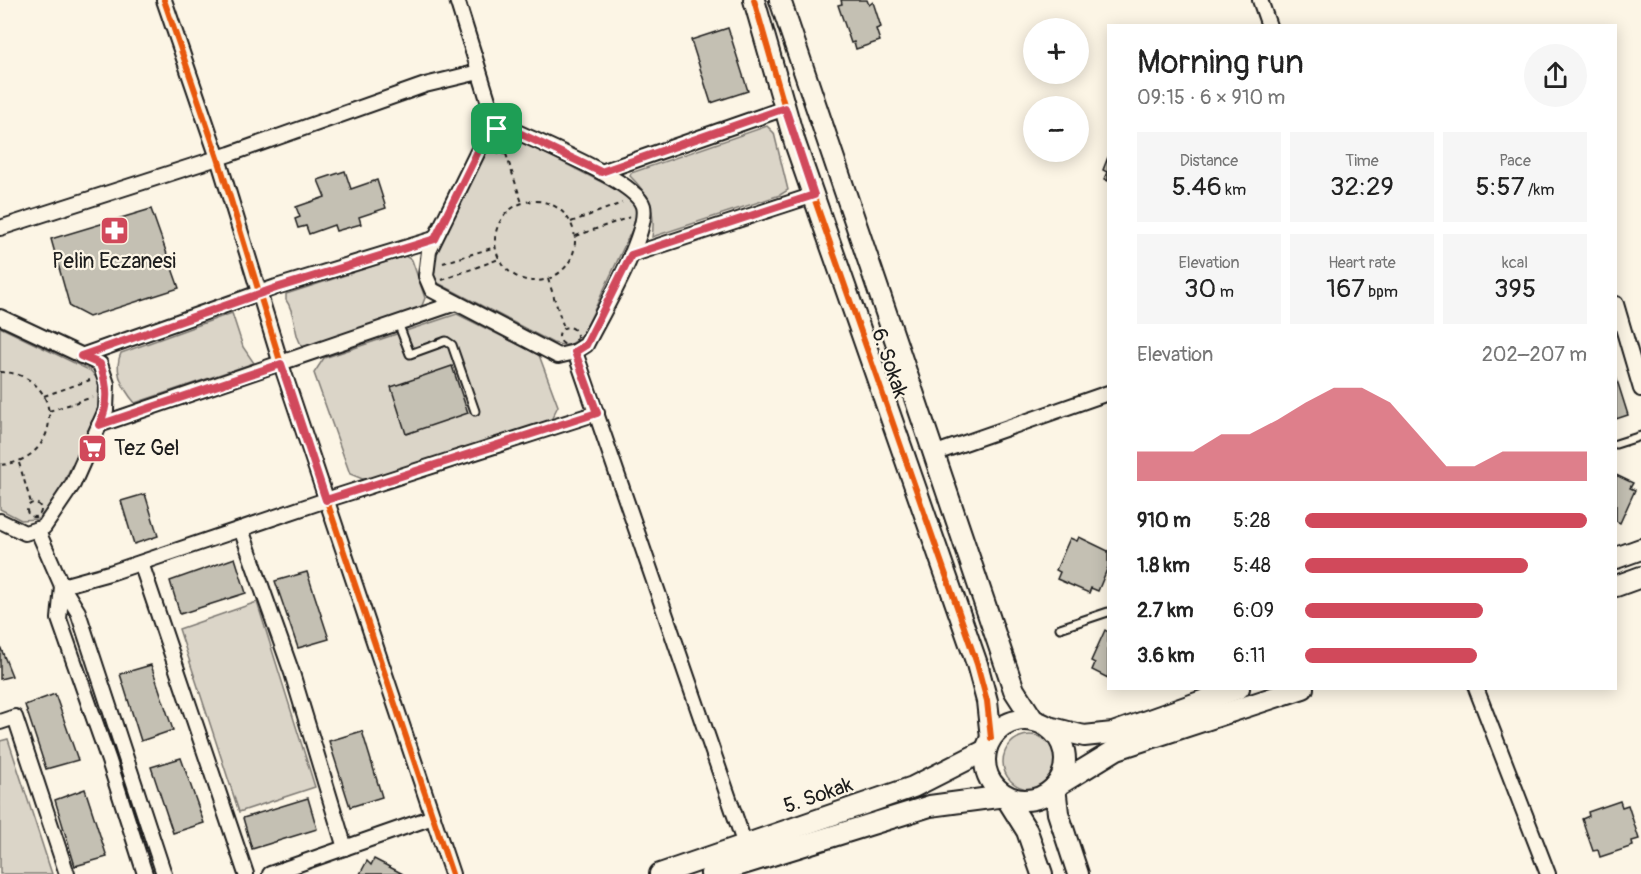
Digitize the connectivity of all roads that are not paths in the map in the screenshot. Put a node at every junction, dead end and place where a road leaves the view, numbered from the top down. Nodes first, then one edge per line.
1 (164, 0) edge
2 (457, 0) edge
3 (754, 0) edge
4 (780, 0) edge
5 (1260, 0) edge
6 (1268, 24) edge
7 (479, 72) junction
8 (785, 108) junction
9 (497, 129) junction
10 (218, 158) junction
11 (601, 172) junction
12 (814, 195) junction
13 (0, 228) edge
14 (435, 239) junction
15 (631, 255) junction
16 (259, 293) junction
17 (456, 303) junction
18 (1617, 312) edge
19 (0, 317) edge
20 (398, 323) junction
21 (1620, 334) edge
22 (575, 352) junction
23 (81, 356) junction
24 (281, 364) junction
25 (1641, 389) edge
26 (1107, 393) edge
27 (475, 411) dead end
28 (597, 413) junction
29 (99, 425) junction
30 (1641, 436) edge
31 (1617, 444) edge
32 (933, 454) junction
33 (326, 500) junction
34 (0, 521) edge
35 (37, 529) junction
36 (241, 529) junction
37 (1641, 549) edge
38 (1617, 558) edge
39 (141, 563) junction
40 (1641, 577) edge
41 (62, 586) junction
42 (1617, 586) edge
43 (1107, 612) edge
44 (1059, 628) dead end
45 (1234, 690) edge
46 (1297, 690) edge
47 (1477, 690) edge
48 (0, 722) edge
49 (1042, 724) junction
50 (988, 744) junction
51 (1055, 787) junction
52 (1005, 796) junction
53 (433, 817) junction
54 (345, 848) junction
55 (753, 860) edge
56 (723, 872) edge
57 (67, 874) edge
58 (145, 874) edge
59 (164, 874) edge
60 (246, 874) edge
61 (270, 874) edge
62 (452, 874) edge
63 (660, 874) edge
64 (1042, 874) edge
65 (1078, 874) edge
66 (1548, 874) edge

1 - 10 street
2 - 7 street
3 - 8 street, 6. Sokak
4 - 32 street, 6. Sokak
5 - 6 street
7 - 9 street
7 - 10 street
8 - 11 street
8 - 12 street, 6. Sokak
9 - 11 street
9 - 14 street
10 - 13 street
10 - 16 street
11 - 15 street
12 - 15 street
12 - 50 street, 6. Sokak
14 - 16 street
14 - 17 street
15 - 22 street
16 - 23 street
16 - 24 street
17 - 20 street
17 - 22 street
18 - 21 street
19 - 23 street
20 - 24 street
20 - 27 lane
21 - 25 street
22 - 28 street
23 - 29 street
24 - 29 street
24 - 33 street
26 - 32 street
28 - 33 street
28 - 55 street
29 - 35 street
30 - 31 lane
32 - 49 street, 6. Sokak
33 - 36 street
33 - 53 street
34 - 35 street
35 - 41 street
36 - 39 street
36 - 54 street
37 - 38 street
39 - 41 street
39 - 60 street
40 - 42 street
41 - 58 street
41 - 59 street
43 - 44 lane
45 - 49 street
46 - 51 street
47 - 66 street
48 - 57 street
49 - 50 street
49 - 51 street
50 - 52 street
50 - 55 street, 5. Sokak
51 - 52 street
51 - 65 street
52 - 55 street, 5. Sokak
52 - 64 street
53 - 54 street
53 - 62 street
54 - 61 street
55 - 56 street, 5. Sokak
55 - 63 street, 5. Sokak

